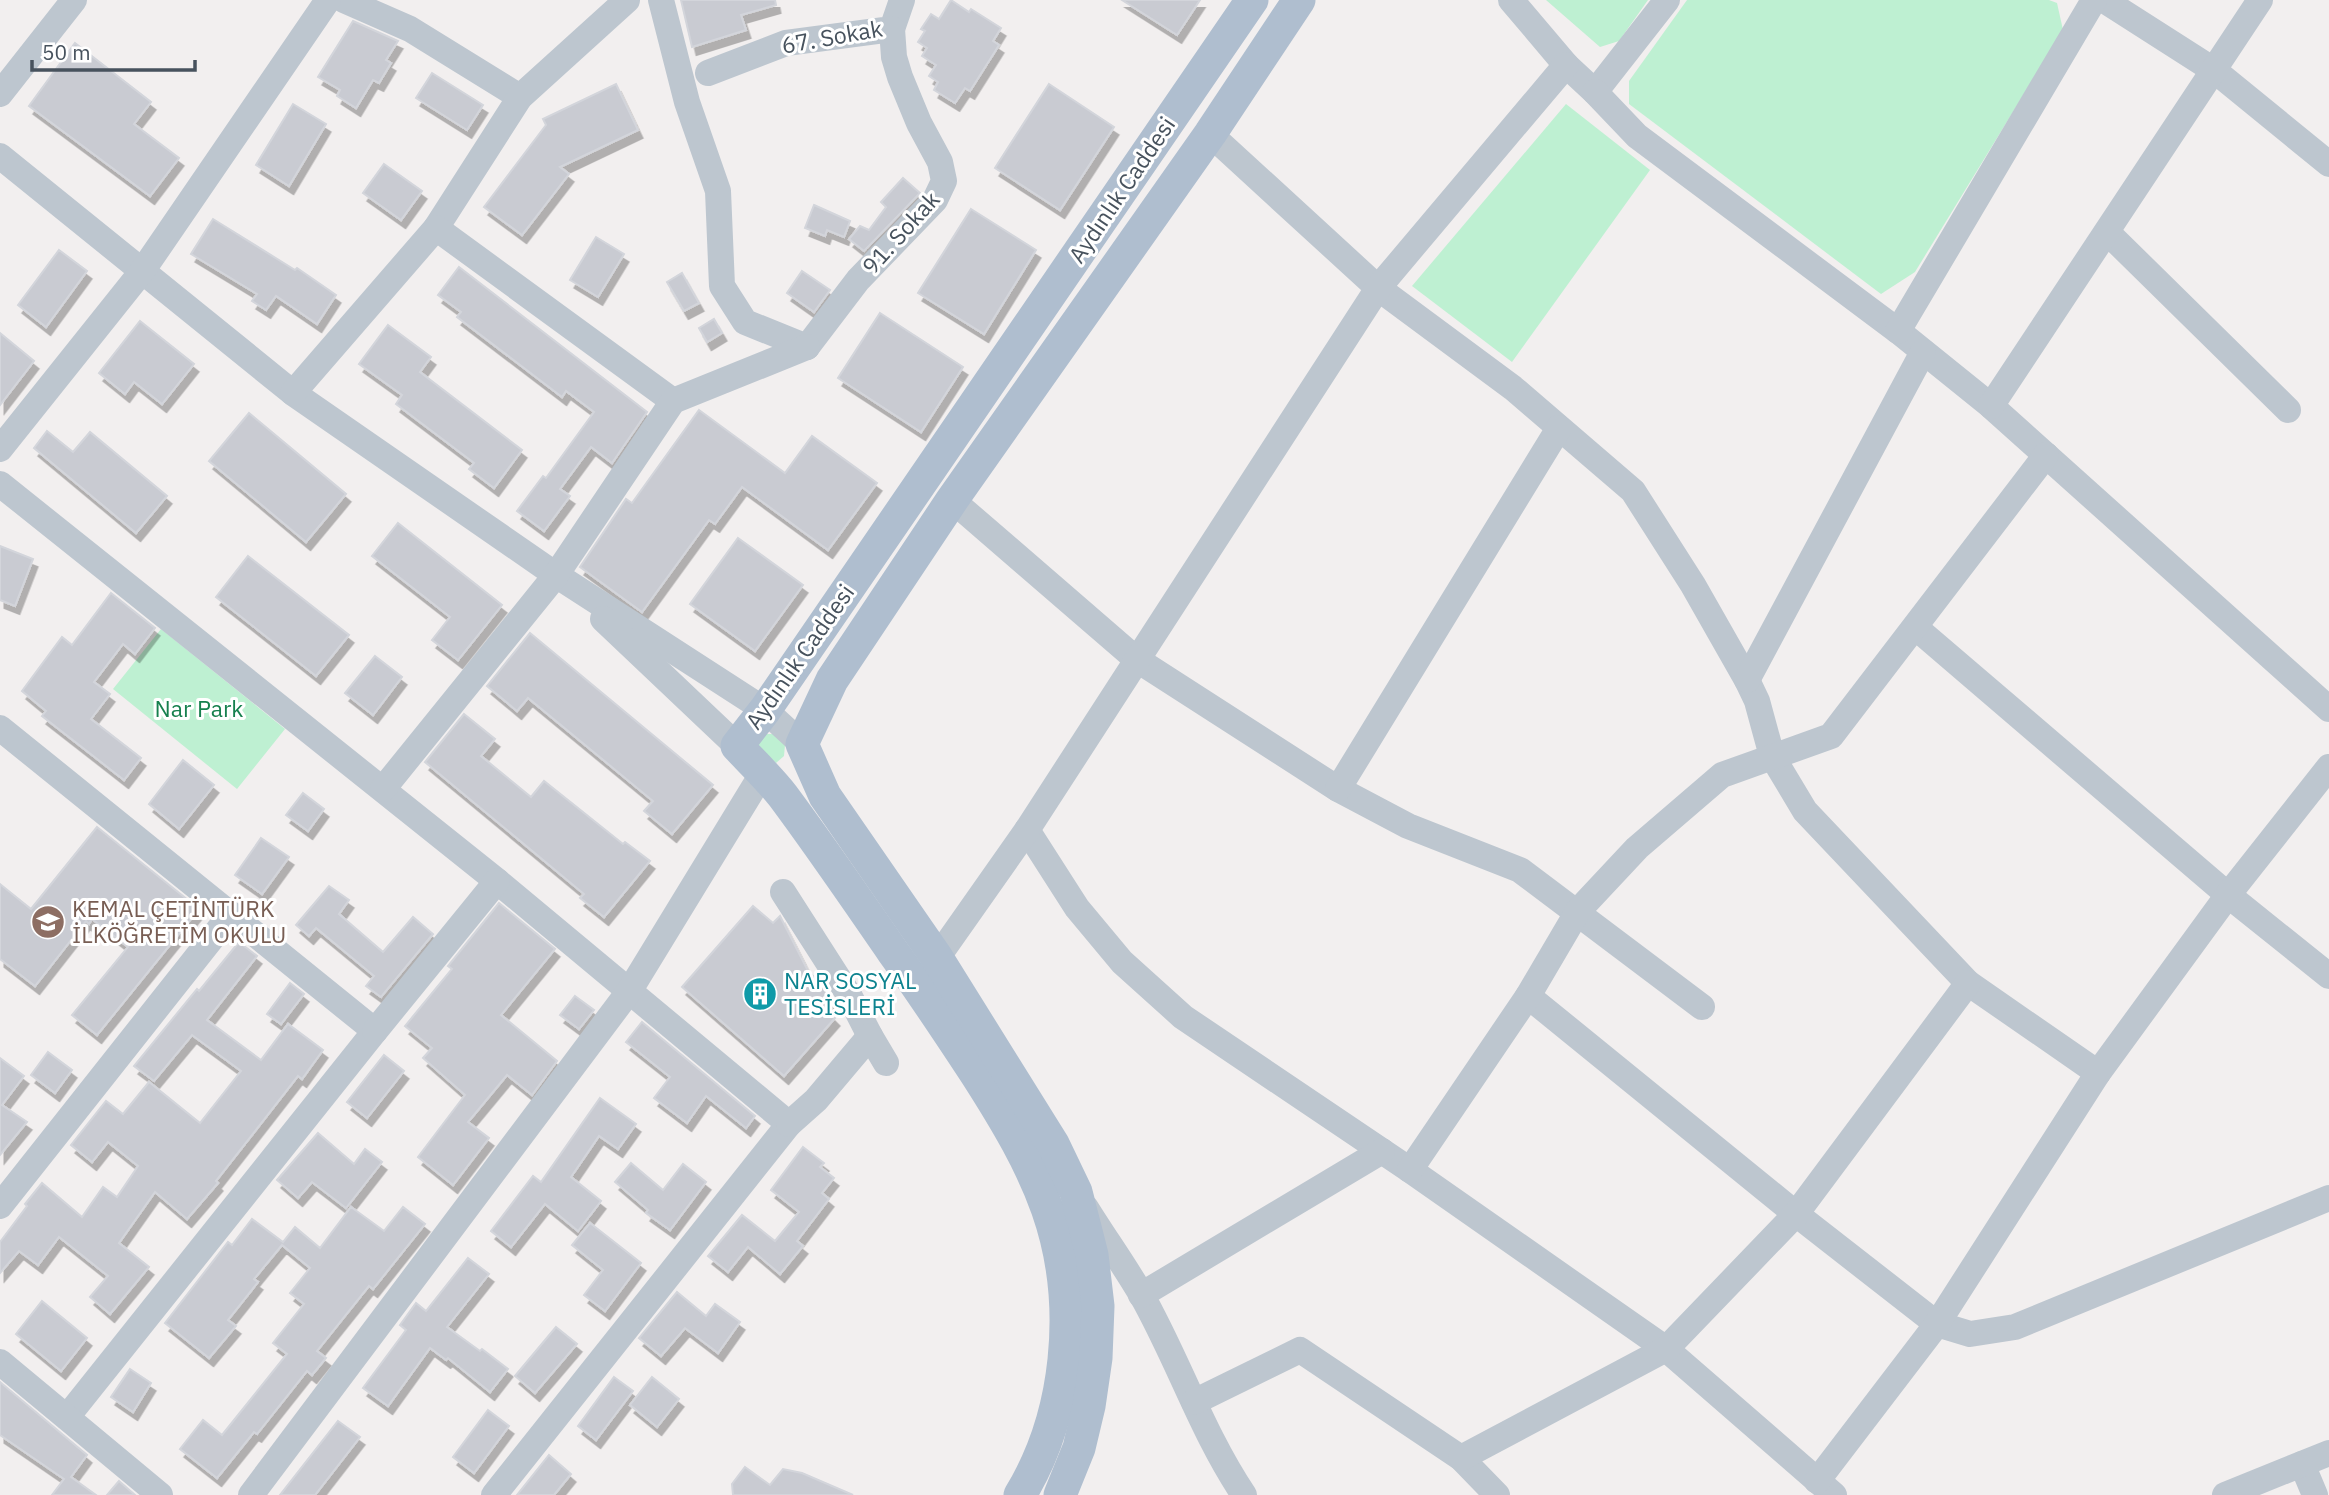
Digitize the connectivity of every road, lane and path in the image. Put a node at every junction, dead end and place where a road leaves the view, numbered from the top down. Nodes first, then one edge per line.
1 (74, 0) edge
2 (328, 0) edge
3 (344, 0) edge
4 (627, 0) edge
5 (661, 0) edge
6 (902, 0) edge
7 (1252, 0) edge
8 (1299, 0) edge
9 (1511, 0) edge
10 (1667, 0) edge
11 (2094, 0) edge
12 (2104, 0) edge
13 (2260, 0) edge
14 (892, 29) junction
15 (1566, 65) junction
16 (2215, 71) junction
17 (708, 73) dead end
18 (1595, 92) junction
19 (0, 94) edge
20 (520, 97) junction
21 (1210, 134) junction
22 (0, 156) edge
23 (2329, 164) edge
24 (436, 228) junction
25 (2107, 232) junction
26 (143, 270) junction
27 (1378, 288) junction
28 (1898, 331) junction
29 (807, 347) junction
30 (1923, 352) junction
31 (293, 393) junction
32 (673, 401) junction
33 (1991, 406) junction
34 (2288, 410) dead end
35 (1559, 428) junction
36 (0, 449) edge
37 (2046, 455) junction
38 (0, 484) edge
39 (952, 500) junction
40 (556, 575) junction
41 (1915, 627) junction
42 (1136, 659) junction
43 (1747, 680) junction
44 (2329, 709) edge
45 (765, 710) junction
46 (3, 737) edge
47 (802, 744) junction
48 (737, 746) junction
49 (1772, 756) junction
50 (2329, 767) edge
51 (768, 780) junction
52 (383, 789) junction
53 (1338, 789) junction
54 (1027, 830) junction
55 (497, 881) junction
56 (783, 892) dead end
57 (2228, 895) junction
58 (1578, 911) junction
59 (232, 914) junction
60 (937, 958) junction
61 (2329, 976) edge
62 (1968, 983) junction
63 (630, 990) junction
64 (1528, 996) junction
65 (1702, 1007) dead end
66 (865, 1028) junction
67 (376, 1031) junction
68 (886, 1063) dead end
69 (2098, 1073) junction
70 (783, 1118) junction
71 (1382, 1151) junction
72 (1410, 1170) junction
73 (1076, 1192) junction
74 (2329, 1198) edge
75 (0, 1206) edge
76 (1796, 1214) junction
77 (1142, 1295) junction
78 (1937, 1324) junction
79 (1666, 1349) junction
80 (0, 1362) edge
81 (1194, 1402) junction
82 (67, 1418) junction
83 (2329, 1453) edge
84 (1461, 1458) junction
85 (2302, 1464) junction
86 (1826, 1488) edge
87 (160, 1495) edge
88 (251, 1495) edge
89 (494, 1495) edge
90 (1020, 1495) edge
91 (1060, 1495) edge
92 (1244, 1495) edge
93 (1497, 1495) edge
94 (2225, 1495) edge
95 (2315, 1495) edge

1 - 19 street
2 - 26 street
3 - 20 street
4 - 20 street
5 - 29 street
6 - 14 street, 67. Sokak
7 - 45 main road, Aydınlık Caddesi
8 - 21 main road, Aydınlık Caddesi
9 - 15 street
10 - 18 street
11 - 28 street
12 - 16 street
13 - 16 street
14 - 17 street, 67. Sokak
14 - 29 street, 91. Sokak
15 - 18 street
15 - 27 street
16 - 23 street
16 - 25 street
18 - 28 street
20 - 24 street
21 - 27 street
21 - 39 main road, Aydınlık Caddesi
22 - 26 street
24 - 31 street
24 - 32 street
25 - 33 street
25 - 34 street
26 - 31 street
26 - 36 street
27 - 35 street
27 - 42 street
28 - 30 street
29 - 32 street
30 - 33 street
30 - 43 street
31 - 40 street
32 - 40 street
33 - 37 street
35 - 43 street
35 - 53 street
37 - 41 street
37 - 44 street
38 - 52 street
39 - 42 street
39 - 47 main road, Aydınlık Caddesi
40 - 45 street
40 - 48 street
40 - 52 street
41 - 49 street
41 - 57 street
42 - 53 street
42 - 54 street
43 - 49 street
45 - 47 street
45 - 48 main road, Aydınlık Caddesi
46 - 59 street
47 - 51 main road, Aydınlık Caddesi
47 - 60 main road
48 - 51 main road, Aydınlık Caddesi
49 - 58 street
49 - 62 street
50 - 57 street
51 - 63 street
51 - 90 main road, Aydınlık Caddesi
52 - 55 street
53 - 58 street
54 - 60 street
54 - 71 street
55 - 63 street
55 - 67 street
56 - 66 street
57 - 61 street
57 - 69 street
58 - 64 street
58 - 65 street
59 - 67 street
59 - 75 street
60 - 73 main road
62 - 69 street
62 - 76 street
63 - 70 street
63 - 88 street
64 - 72 street
64 - 76 street
66 - 68 street
66 - 70 street
67 - 82 street
69 - 78 street
70 - 89 street
71 - 72 street
71 - 77 street
72 - 79 street
73 - 77 street
73 - 91 main road
74 - 78 street
76 - 78 street
76 - 79 street
77 - 81 street
78 - 86 street
79 - 84 street
79 - 86 street
80 - 82 street
81 - 84 street
81 - 92 street
82 - 87 street
83 - 85 street
84 - 93 street
85 - 94 street
85 - 95 street

